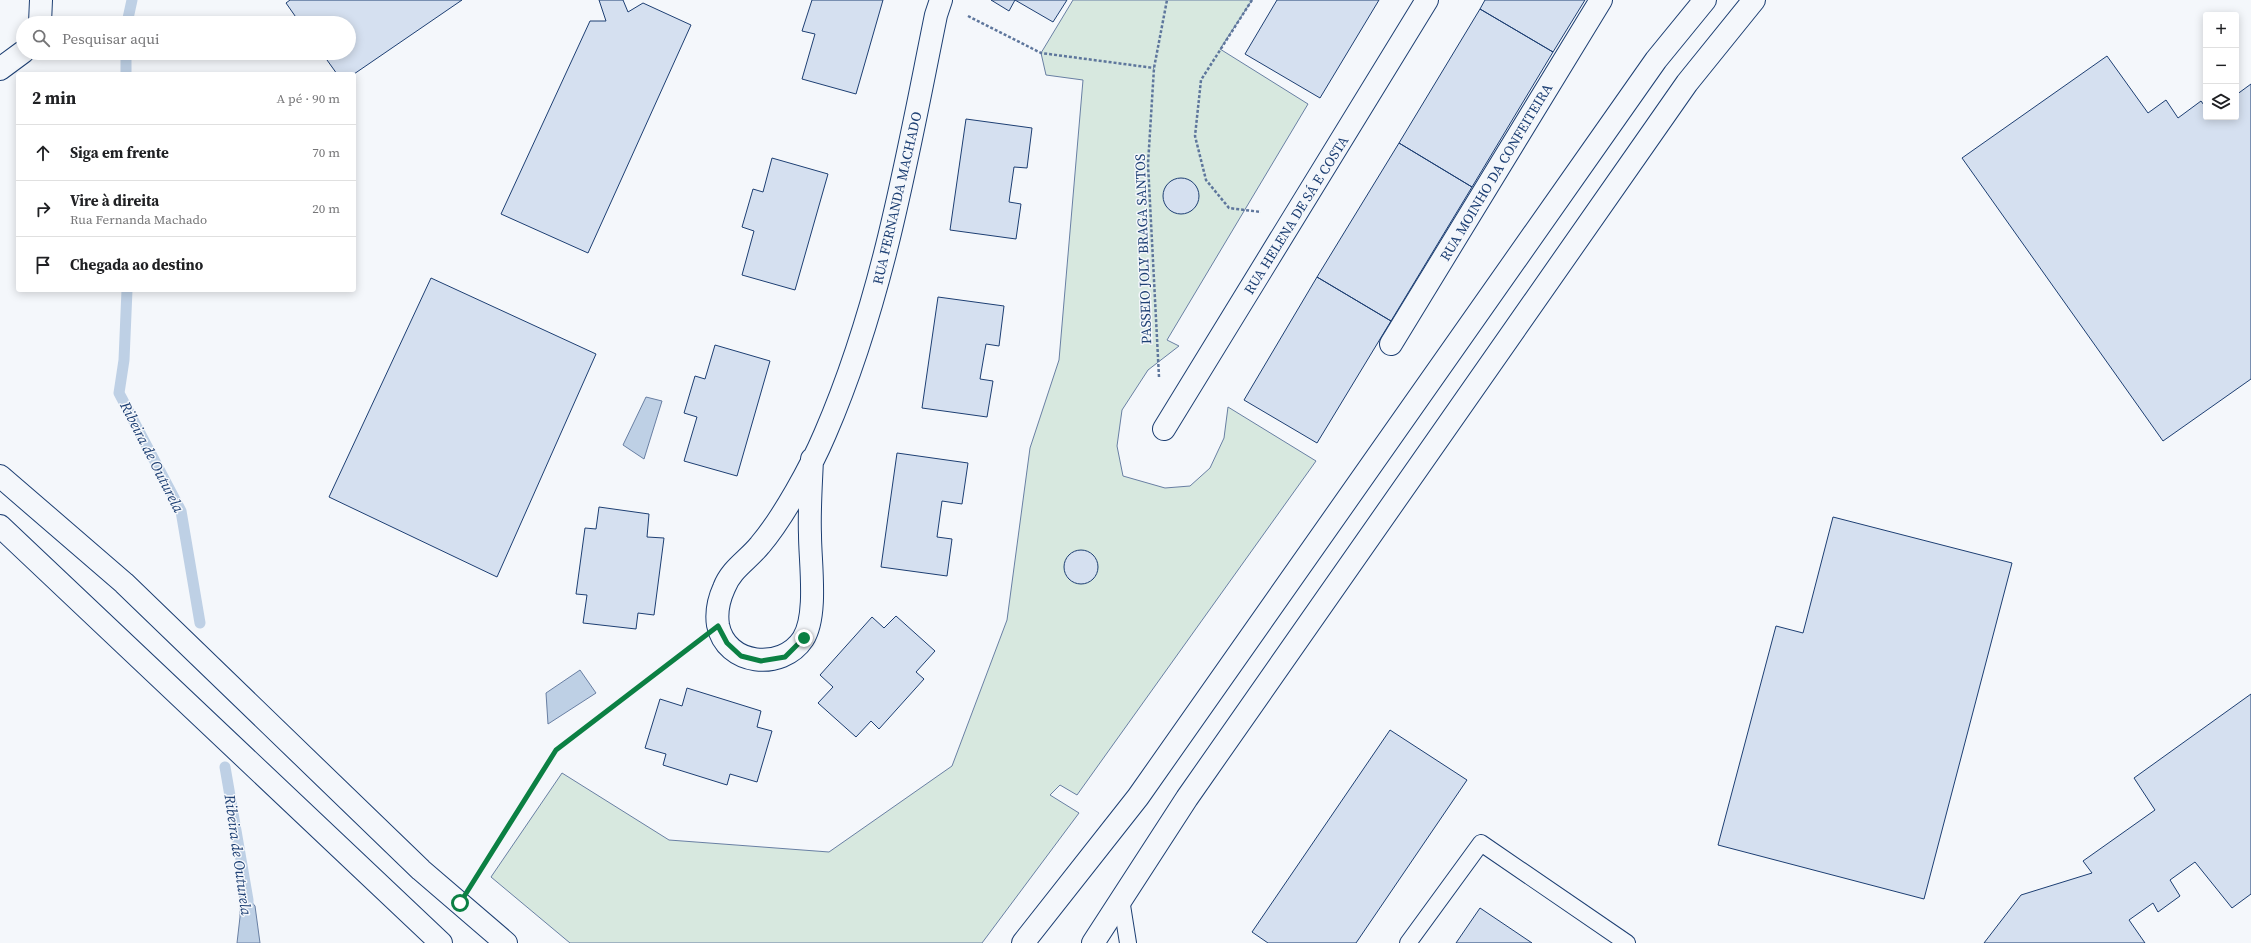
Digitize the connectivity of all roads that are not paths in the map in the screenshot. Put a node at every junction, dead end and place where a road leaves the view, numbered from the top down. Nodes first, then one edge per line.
1 (41, 0) edge
2 (1427, 0) edge
3 (1601, 0) edge
4 (1705, 0) edge
5 (1754, 0) edge
6 (941, 1) edge
7 (40, 16) edge
8 (16, 57) edge
9 (0, 69) edge
10 (1391, 344) dead end
11 (1164, 429) road end
12 (812, 459) junction
13 (0, 476) edge
14 (0, 526) edge
15 (1121, 899) junction
16 (441, 943) edge
17 (506, 943) edge
18 (1023, 943) edge
19 (1093, 943) edge
20 (1128, 943) edge
21 (1408, 943) edge
22 (1627, 943) edge

1 - 7 street
2 - 11 street, RUA HELENA DE SÁ E COSTA
3 - 10 street, RUA MOINHO DA CONFEITEIRA
4 - 18 street
5 - 15 street
6 - 12 street, RUA FERNANDA MACHADO
8 - 9 street
12 - 12 street, RUA FERNANDA MACHADO
13 - 17 street
14 - 16 street
15 - 19 street
15 - 20 lane
21 - 22 lane

